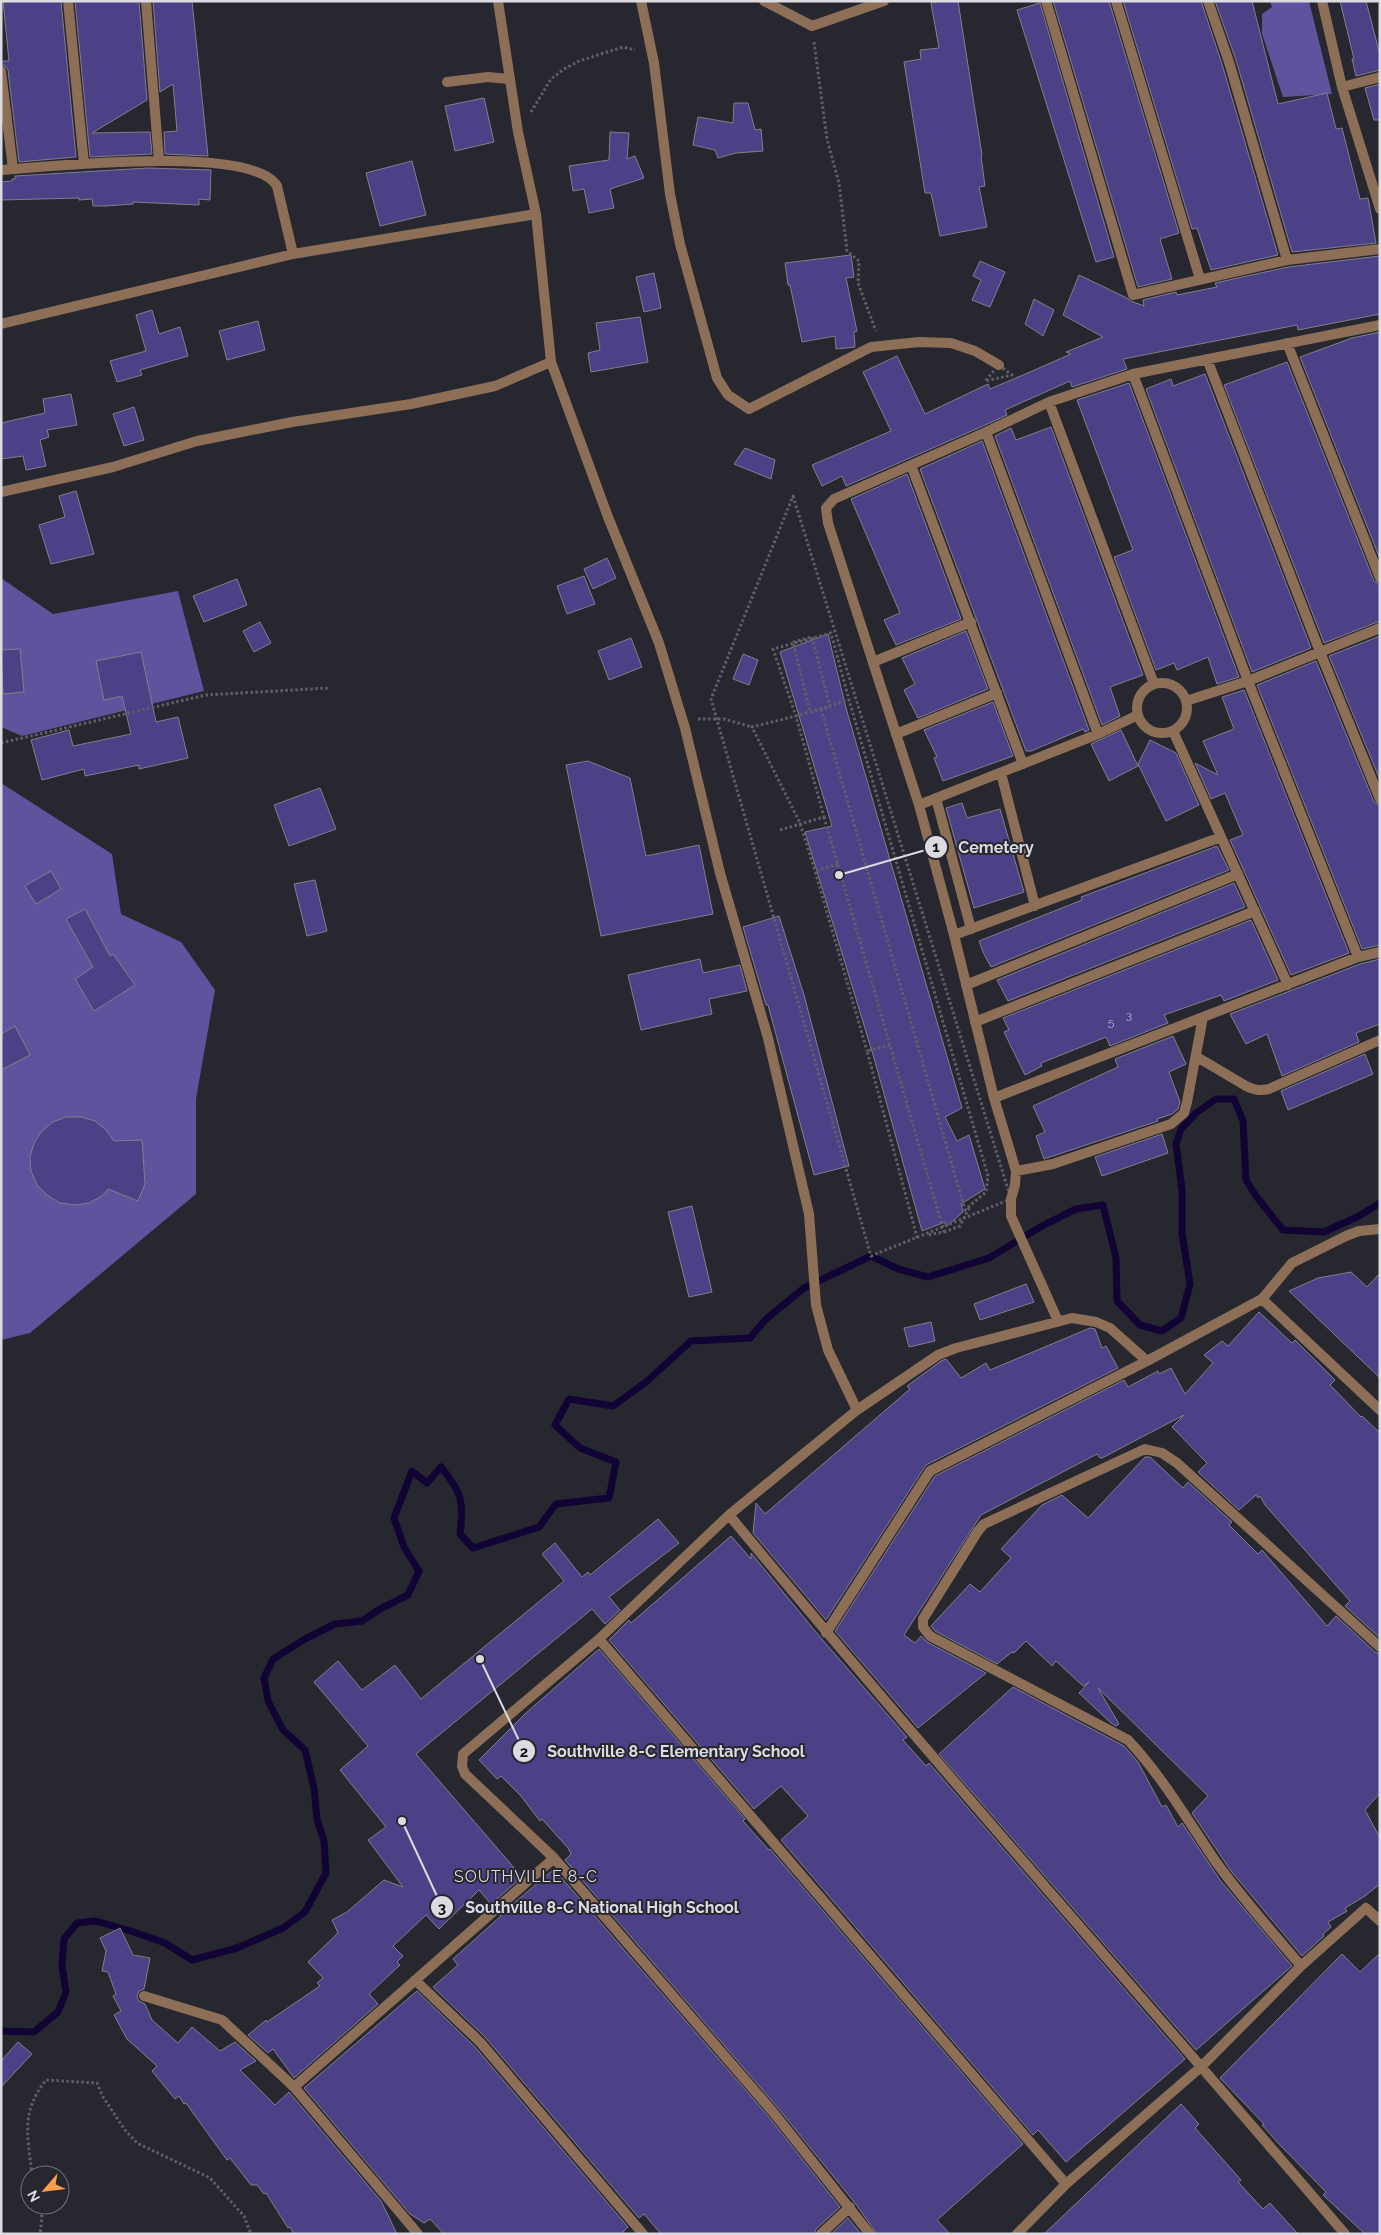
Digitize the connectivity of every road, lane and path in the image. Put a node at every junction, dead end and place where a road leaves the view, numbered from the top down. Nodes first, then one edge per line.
1 (68, 1) edge
2 (146, 1) edge
3 (498, 1) edge
4 (641, 1) edge
5 (764, 1) edge
6 (884, 1) edge
7 (1046, 1) edge
8 (1116, 1) edge
9 (1208, 1) edge
10 (1322, 1) edge
11 (812, 26) junction
12 (654, 63) junction
13 (1, 71) edge
14 (1380, 77) edge
15 (509, 79) junction
16 (446, 82) dead end
17 (1342, 87) junction
18 (518, 132) junction
19 (159, 161) junction
20 (84, 164) junction
21 (13, 169) junction
22 (1, 170) edge
23 (1380, 209) edge
24 (536, 214) junction
25 (1380, 249) edge
26 (294, 254) junction
27 (1287, 260) junction
28 (1200, 279) junction
29 (1, 324) edge
30 (1380, 325) edge
31 (1287, 342) junction
32 (871, 347) junction
33 (1207, 359) junction
34 (551, 362) junction
35 (999, 365) dead end
36 (1133, 374) junction
37 (1048, 402) junction
38 (986, 432) junction
39 (911, 466) junction
40 (1, 492) edge
41 (1380, 578) edge
42 (971, 622) junction
43 (1380, 628) edge
44 (812, 637) junction
45 (793, 642) junction
46 (1320, 652) junction
47 (873, 662) junction
48 (1248, 681) junction
49 (1154, 684) junction
50 (328, 688) dead end
51 (997, 693) junction
52 (849, 700) junction
53 (1186, 701) junction
54 (830, 707) junction
55 (821, 709) junction
56 (810, 712) junction
57 (1138, 715) junction
58 (796, 716) junction
59 (682, 719) junction
60 (752, 727) junction
61 (1173, 731) junction
62 (896, 734) junction
63 (1098, 734) junction
64 (1, 743) edge
65 (1024, 764) junction
66 (1001, 774) junction
67 (936, 798) junction
68 (1380, 799) edge
69 (919, 805) junction
70 (824, 817) junction
71 (800, 823) junction
72 (780, 830) dead end
73 (1221, 837) junction
74 (838, 864) junction
75 (815, 871) junction
76 (1238, 874) junction
77 (1035, 906) junction
78 (1255, 911) junction
79 (971, 929) junction
80 (954, 936) junction
81 (1380, 952) edge
82 (1358, 957) junction
83 (966, 985) junction
84 (1288, 985) junction
85 (1203, 1017) junction
86 (975, 1022) junction
87 (1380, 1040) edge
88 (890, 1045) junction
89 (867, 1051) junction
90 (1197, 1057) junction
91 (994, 1098) junction
92 (1016, 1171) junction
93 (1011, 1199) junction
94 (970, 1205) junction
95 (1380, 1230) edge
96 (944, 1232) junction
97 (1262, 1299) junction
98 (1058, 1321) junction
99 (1147, 1361) junction
100 (857, 1410) junction
101 (1380, 1410) edge
102 (729, 1515) junction
103 (826, 1633) junction
104 (599, 1639) junction
105 (1380, 1647) edge
106 (554, 1858) junction
107 (1380, 1921) edge
108 (1302, 1966) junction
109 (415, 1980) junction
110 (144, 1996) dead end
111 (1202, 2066) junction
112 (294, 2087) junction
113 (31, 2165) edge
114 (1066, 2184) junction
115 (850, 2207) junction
116 (42, 2215) edge
117 (40, 2234) edge
118 (251, 2234) edge
119 (418, 2234) edge
120 (643, 2234) edge
121 (821, 2234) edge
122 (870, 2234) edge
123 (1017, 2234) edge
124 (1345, 2234) edge

1 - 20 street
2 - 19 street
3 - 15 street
4 - 12 street
5 - 11 street
6 - 11 street
7 - 28 street
8 - 28 street
9 - 27 street
10 - 17 street
11 - 32 path
12 - 18 path
12 - 32 street
13 - 21 street
14 - 17 street
15 - 16 street
15 - 18 street
17 - 23 street
18 - 24 street
19 - 20 street
19 - 26 street
20 - 21 street
21 - 22 street
24 - 26 street
24 - 34 street
25 - 27 street
26 - 29 street
27 - 28 street
30 - 31 street
31 - 33 street
31 - 41 street
32 - 35 street
33 - 36 street
33 - 46 street
34 - 40 street
34 - 59 street
36 - 37 street
36 - 48 street
37 - 38 street
37 - 49 street
38 - 39 street
38 - 63 street
39 - 42 street
39 - 47 street
42 - 47 street
42 - 51 street
43 - 46 street
44 - 45 path
44 - 52 path
44 - 54 path
45 - 56 path
45 - 58 path
46 - 48 street
46 - 68 street
47 - 62 street
48 - 53 street
48 - 82 street
49 - 53 street
49 - 57 street
50 - 64 path
51 - 62 street
51 - 65 street
52 - 54 path
52 - 94 path
53 - 61 street
54 - 55 path
55 - 56 path
55 - 94 path
56 - 58 path
57 - 61 street
57 - 63 street
58 - 60 path
58 - 70 path
59 - 60 path
59 - 100 street
60 - 71 path
61 - 73 street
62 - 69 street
63 - 65 street
65 - 66 street
66 - 67 street
66 - 77 street
67 - 69 street
67 - 79 street
69 - 80 street
70 - 71 path
70 - 74 path
71 - 72 path
71 - 75 path
73 - 76 street
73 - 77 street
74 - 75 path
74 - 88 path
75 - 89 path
76 - 78 street
76 - 83 street
77 - 79 street
78 - 84 street
78 - 86 street
79 - 80 street
80 - 83 street
81 - 82 street
82 - 84 street
83 - 86 street
84 - 85 street
85 - 90 street
85 - 91 street
86 - 91 street
87 - 90 street
88 - 89 path
88 - 96 path
89 - 96 path
90 - 92 street
91 - 92 street
92 - 93 street
93 - 93 path
93 - 98 street
94 - 96 path
95 - 97 street
97 - 99 street
97 - 101 street
98 - 99 street
98 - 100 street
99 - 103 street
100 - 102 street
102 - 103 street
102 - 104 street
103 - 111 street
104 - 106 street
104 - 114 street
105 - 108 street
106 - 109 street
106 - 115 street
107 - 108 street
108 - 111 street
109 - 112 street
109 - 120 street
110 - 112 street
111 - 114 street
111 - 124 street
112 - 119 street
113 - 118 path
114 - 123 street
115 - 121 street
115 - 122 street
116 - 117 path

